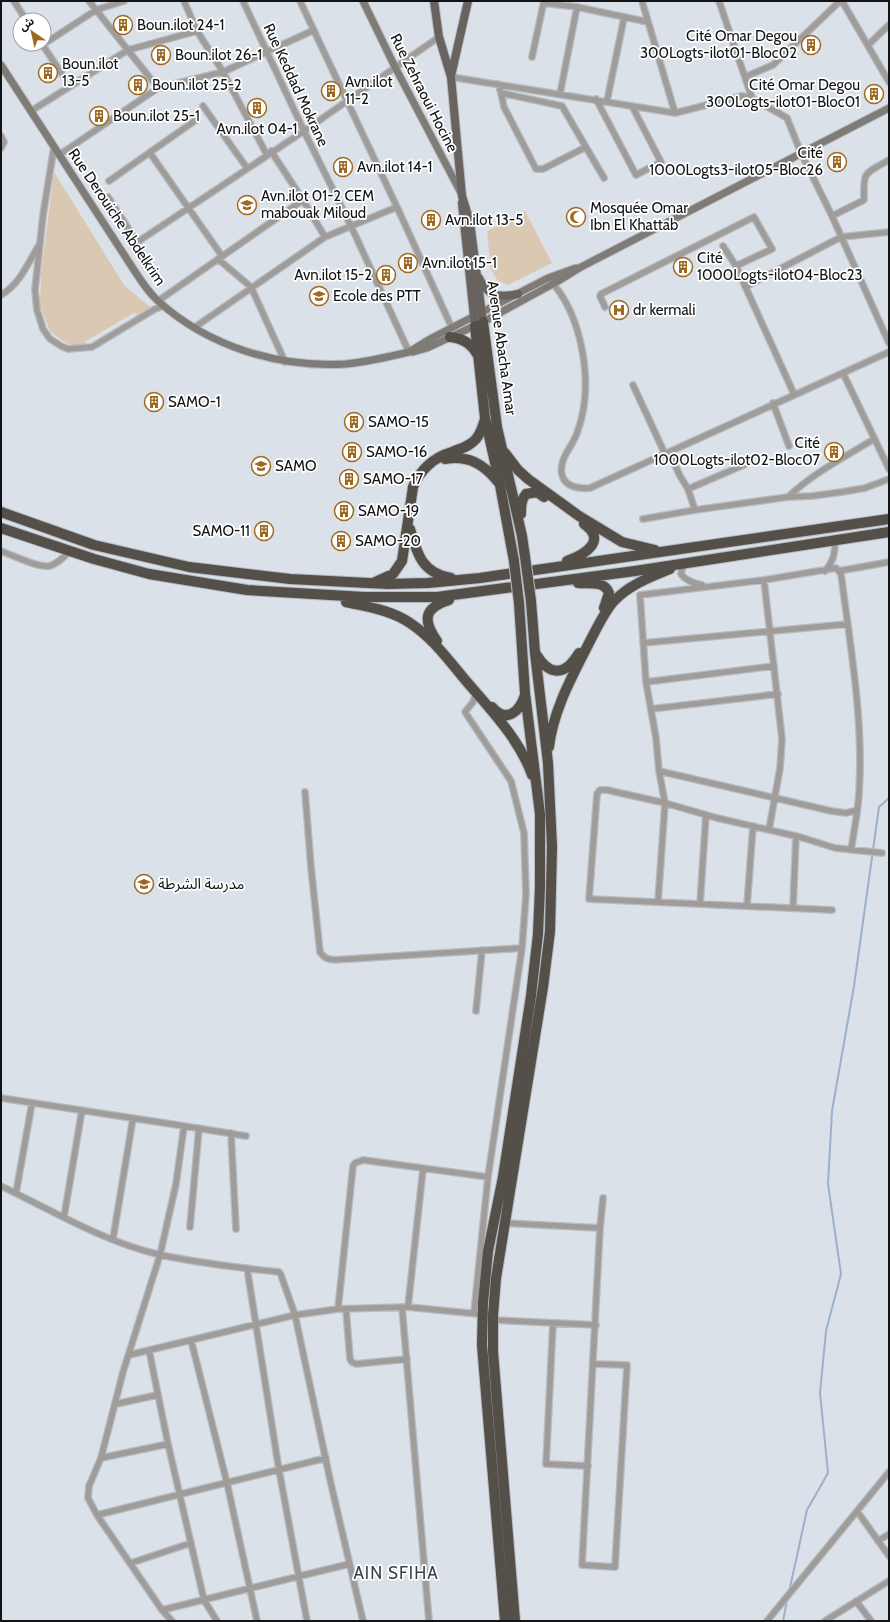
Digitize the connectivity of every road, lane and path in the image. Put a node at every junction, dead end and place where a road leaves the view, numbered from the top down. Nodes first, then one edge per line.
1 (89, 1) edge
2 (124, 1) edge
3 (184, 1) edge
4 (243, 1) edge
5 (300, 1) edge
6 (363, 1) edge
7 (434, 1) edge
8 (468, 1) edge
9 (642, 1) edge
10 (719, 1) edge
11 (841, 1) edge
12 (17, 2) edge
13 (544, 2) edge
14 (577, 7) junction
15 (96, 10) junction
16 (22, 12) edge
17 (624, 18) junction
18 (648, 22) junction
19 (889, 25) edge
20 (314, 30) junction
21 (198, 31) junction
22 (439, 37) junction
23 (52, 38) edge
24 (868, 45) junction
25 (128, 50) junction
26 (48, 52) edge
27 (267, 52) junction
28 (532, 57) dead end
29 (1, 65) edge
30 (395, 67) junction
31 (223, 72) junction
32 (451, 77) junction
33 (745, 77) junction
34 (889, 82) edge
35 (498, 84) junction
36 (70, 86) junction
37 (158, 88) junction
38 (501, 93) junction
39 (560, 94) junction
40 (752, 98) junction
41 (596, 99) junction
42 (347, 100) junction
43 (607, 101) junction
44 (202, 106) dead end
45 (632, 106) junction
46 (889, 108) edge
47 (31, 111) junction
48 (675, 113) junction
49 (196, 120) dead end
50 (304, 131) junction
51 (1, 136) edge
52 (54, 147) junction
53 (586, 147) junction
54 (1, 148) edge
55 (150, 152) junction
56 (269, 153) junction
57 (801, 153) junction
58 (59, 155) junction
59 (889, 160) edge
60 (247, 168) junction
61 (604, 178) dead end
62 (109, 181) dead end
63 (462, 196) junction
64 (108, 197) dead end
65 (304, 200) junction
66 (397, 207) junction
67 (189, 208) junction
68 (832, 216) junction
69 (351, 226) junction
70 (889, 232) edge
71 (324, 237) junction
72 (841, 237) junction
73 (40, 242) junction
74 (723, 246) dead end
75 (220, 258) junction
76 (736, 266) junction
77 (581, 267) junction
78 (477, 275) junction
79 (548, 278) junction
80 (553, 284) junction
81 (251, 287) junction
82 (745, 287) junction
83 (518, 294) junction
84 (1, 295) edge
85 (158, 301) junction
86 (164, 306) junction
87 (605, 307) dead end
88 (478, 319) junction
89 (195, 328) junction
90 (451, 332) junction
91 (889, 343) edge
92 (408, 352) junction
93 (889, 352) edge
94 (478, 356) junction
95 (285, 362) junction
96 (843, 373) junction
97 (633, 385) dead end
98 (794, 394) junction
99 (773, 404) junction
100 (485, 418) junction
101 (874, 439) junction
102 (789, 446) dead end
103 (502, 450) junction
104 (667, 453) junction
105 (435, 460) junction
106 (746, 464) dead end
107 (889, 469) edge
108 (889, 479) edge
109 (500, 485) junction
110 (688, 489) junction
111 (788, 496) junction
112 (695, 510) junction
113 (1, 512) edge
114 (643, 519) dead end
115 (889, 519) edge
116 (408, 525) junction
117 (1, 528) edge
118 (889, 532) edge
119 (522, 536) junction
120 (835, 542) junction
121 (1, 551) edge
122 (70, 552) junction
123 (663, 552) junction
124 (687, 562) junction
125 (889, 562) edge
126 (543, 569) junction
127 (824, 571) junction
128 (839, 571) junction
129 (460, 580) junction
130 (764, 580) junction
131 (369, 583) junction
132 (542, 583) junction
133 (705, 586) junction
134 (480, 592) junction
135 (318, 595) junction
136 (848, 624) junction
137 (770, 631) junction
138 (643, 643) junction
139 (534, 653) junction
140 (774, 666) junction
141 (646, 682) junction
142 (476, 693) junction
143 (525, 693) junction
144 (778, 694) junction
145 (651, 709) junction
146 (548, 763) junction
147 (660, 771) junction
148 (305, 792) dead end
149 (538, 794) junction
150 (775, 799) junction
151 (665, 803) junction
152 (857, 810) junction
153 (706, 815) junction
154 (753, 826) junction
155 (769, 830) junction
156 (796, 836) junction
157 (851, 850) junction
158 (882, 853) dead end
159 (658, 902) junction
160 (700, 904) junction
161 (747, 906) junction
162 (793, 908) junction
163 (832, 910) dead end
164 (522, 948) junction
165 (482, 950) junction
166 (476, 1011) dead end
167 (1, 1098) edge
168 (32, 1103) junction
169 (82, 1110) junction
170 (133, 1118) junction
171 (184, 1126) junction
172 (200, 1128) junction
173 (231, 1133) junction
174 (246, 1136) dead end
175 (423, 1169) junction
176 (488, 1177) junction
177 (1, 1186) edge
178 (16, 1193) junction
179 (603, 1198) dead end
180 (64, 1217) junction
181 (504, 1223) junction
182 (190, 1227) dead end
183 (600, 1228) junction
184 (236, 1229) dead end
185 (113, 1239) junction
186 (160, 1255) junction
187 (247, 1268) junction
188 (408, 1307) junction
189 (402, 1308) junction
190 (338, 1309) junction
191 (346, 1309) junction
192 (479, 1314) junction
193 (295, 1316) junction
194 (493, 1320) junction
195 (554, 1323) junction
196 (255, 1324) junction
197 (596, 1325) junction
198 (191, 1340) junction
199 (149, 1350) junction
200 (129, 1355) junction
201 (407, 1359) junction
202 (594, 1364) junction
203 (157, 1395) junction
204 (116, 1404) junction
205 (168, 1444) junction
206 (101, 1458) junction
207 (326, 1458) junction
208 (588, 1466) junction
209 (279, 1470) junction
210 (889, 1472) edge
211 (226, 1482) junction
212 (179, 1495) junction
213 (857, 1511) junction
214 (97, 1515) junction
215 (889, 1534) edge
216 (878, 1541) junction
217 (191, 1543) junction
218 (889, 1556) edge
219 (130, 1563) junction
220 (349, 1564) junction
221 (298, 1577) junction
222 (889, 1581) edge
223 (249, 1589) junction
224 (204, 1600) junction
225 (856, 1602) junction
226 (162, 1610) junction
227 (770, 1620) edge
228 (172, 1621) edge
229 (217, 1621) edge
230 (257, 1621) edge
231 (307, 1621) edge
232 (363, 1621) edge
233 (429, 1621) edge
234 (505, 1621) edge
235 (515, 1621) edge
236 (825, 1621) edge
237 (871, 1621) edge

1 - 15 street
2 - 15 street
3 - 21 street
4 - 27 street, Rue Keddad Mokrane
5 - 20 street
6 - 30 main road, Rue Zehraoui Hocine
7 - 22 main road, Avenue Abacha Amar
8 - 32 main road
9 - 18 street
10 - 33 street
11 - 24 street
11 - 33 street
12 - 16 street
13 - 14 street
13 - 28 street
14 - 17 street
14 - 39 street
15 - 23 street
15 - 25 street
17 - 18 street
17 - 43 street
18 - 48 street
19 - 24 street
20 - 27 street
20 - 42 street
21 - 25 street
21 - 31 street
22 - 30 street
22 - 32 main road, Avenue Abacha Amar
24 - 34 street
25 - 36 street
25 - 37 street
26 - 36 street
27 - 31 street
27 - 50 street, Rue Keddad Mokrane
29 - 47 main road, Rue Derouiche Abdelkrim
30 - 42 street
30 - 63 main road, Rue Zehraoui Hocine
31 - 37 street
31 - 56 street
32 - 35 street
32 - 63 main road, Avenue Abacha Amar
33 - 40 street
35 - 38 street
35 - 39 street
36 - 47 street
37 - 58 street
38 - 53 street
38 - 53 street
39 - 41 street
40 - 48 street
40 - 57 street
41 - 43 street
41 - 45 street
42 - 50 street
42 - 66 street
43 - 45 street
44 - 60 street
45 - 48 street
46 - 57 main road
47 - 52 main road, Rue Derouiche Abdelkrim
49 - 55 street
50 - 56 street
50 - 69 street, Rue Keddad Mokrane
51 - 54 street
52 - 58 main road, Rue Derouiche Abdelkrim
52 - 73 street
53 - 61 street
55 - 62 street
55 - 67 street
56 - 60 street
56 - 65 street
57 - 68 street
57 - 77 main road
58 - 85 main road, Rue Derouiche Abdelkrim
59 - 68 street
60 - 67 street
63 - 78 main road, Avenue Abacha Amar
63 - 88 main road
64 - 67 street
65 - 71 street
65 - 75 street
66 - 69 street
66 - 90 street
67 - 75 street
68 - 72 street
69 - 71 street
69 - 92 street, Rue Keddad Mokrane
70 - 72 street
71 - 81 street
72 - 82 street
72 - 91 street
73 - 84 street
73 - 86 street
74 - 76 street
75 - 81 street
75 - 85 street
76 - 82 street
76 - 87 street
77 - 79 main road
77 - 80 main road
78 - 83 main road
78 - 88 main road, Avenue Abacha Amar
79 - 80 street
79 - 83 main road
80 - 88 main road
80 - 104 street
81 - 89 street
81 - 95 street
82 - 98 street
83 - 88 main road
85 - 86 main road, Rue Derouiche Abdelkrim
86 - 89 main road, Rue Derouiche Abdelkrim
88 - 90 main road, Rue Derouiche Abdelkrim
88 - 94 highway
88 - 103 highway, Avenue Abacha Amar
89 - 95 main road, Rue Derouiche Abdelkrim
90 - 92 main road, Rue Derouiche Abdelkrim
90 - 94 highway
92 - 95 main road, Rue Derouiche Abdelkrim
93 - 96 street
94 - 100 highway
96 - 98 street
96 - 101 street
97 - 104 street
98 - 99 street
99 - 102 street
99 - 104 street
100 - 105 highway
100 - 109 highway
101 - 107 street
101 - 111 street
103 - 119 highway, Avenue Abacha Amar
103 - 123 highway
104 - 110 street
105 - 109 highway
105 - 116 highway
106 - 110 street
108 - 111 street
109 - 143 highway, bridge
110 - 112 street
111 - 112 street
112 - 114 street
113 - 131 highway
115 - 123 highway
116 - 129 highway
116 - 131 highway
117 - 122 highway
118 - 120 highway
119 - 126 highway
119 - 139 highway, Avenue Abacha Amar, bridge
120 - 124 highway
120 - 127 street
121 - 122 street
122 - 135 highway
123 - 126 highway
124 - 132 highway
124 - 133 street
124 - 146 highway
125 - 128 street
126 - 129 highway
127 - 128 street
127 - 130 street
128 - 136 street
129 - 131 highway
130 - 133 street
130 - 137 street
132 - 134 highway
132 - 139 highway
133 - 138 street
134 - 135 highway
134 - 143 highway
135 - 142 highway
136 - 137 street
136 - 152 street
137 - 138 street
137 - 140 street
138 - 141 street
139 - 146 highway, Avenue Abacha Amar
140 - 141 street
140 - 144 street
141 - 145 street
142 - 149 highway
142 - 164 street
143 - 149 highway
144 - 145 street
144 - 150 street
145 - 147 street
146 - 181 highway
147 - 150 street
147 - 151 street
148 - 165 street
149 - 192 highway
150 - 152 street
150 - 155 street
151 - 153 street
151 - 159 street
151 - 159 street
152 - 157 street
153 - 154 street
153 - 160 street
154 - 155 street
154 - 161 street
155 - 156 street
156 - 157 street
156 - 162 street
157 - 158 street
159 - 160 street
160 - 161 street
161 - 162 street
162 - 163 street
164 - 165 street
164 - 176 street
165 - 166 street
167 - 168 street
168 - 169 street
168 - 178 street
169 - 170 street
169 - 180 street
170 - 171 street
170 - 185 street
171 - 172 street
171 - 186 street
172 - 173 street
172 - 182 street
173 - 174 street
173 - 184 street
175 - 176 street
175 - 188 street
175 - 190 street
176 - 192 street
177 - 178 street
178 - 180 street
179 - 183 street
180 - 185 street
181 - 183 street
181 - 194 highway
183 - 197 street
185 - 186 street
186 - 187 street
186 - 200 street
187 - 193 street
187 - 196 street
188 - 189 street
188 - 192 street
189 - 191 street
189 - 201 street
190 - 191 street
190 - 193 street
191 - 201 street
192 - 234 highway
193 - 196 street
193 - 207 street
194 - 195 street
194 - 235 highway
195 - 197 street
195 - 208 street
196 - 198 street
196 - 209 street
197 - 202 street
198 - 199 street
198 - 211 street
199 - 200 street
199 - 203 street
200 - 204 street
201 - 233 street
202 - 208 street
202 - 208 street
203 - 204 street
203 - 205 street
204 - 206 street
205 - 206 street
205 - 212 street
206 - 214 street
207 - 209 street
207 - 220 street
209 - 211 street
209 - 221 street
210 - 213 street
211 - 212 street
211 - 223 street
212 - 214 street
212 - 217 street
213 - 216 street
213 - 227 street
214 - 219 street
215 - 216 street
216 - 218 street
217 - 219 street
217 - 224 street
219 - 226 street
220 - 221 street
220 - 232 street
221 - 223 street
221 - 231 street
222 - 225 street
223 - 224 street
223 - 230 street
224 - 226 street
224 - 229 street
225 - 236 street
225 - 237 street
226 - 228 street

